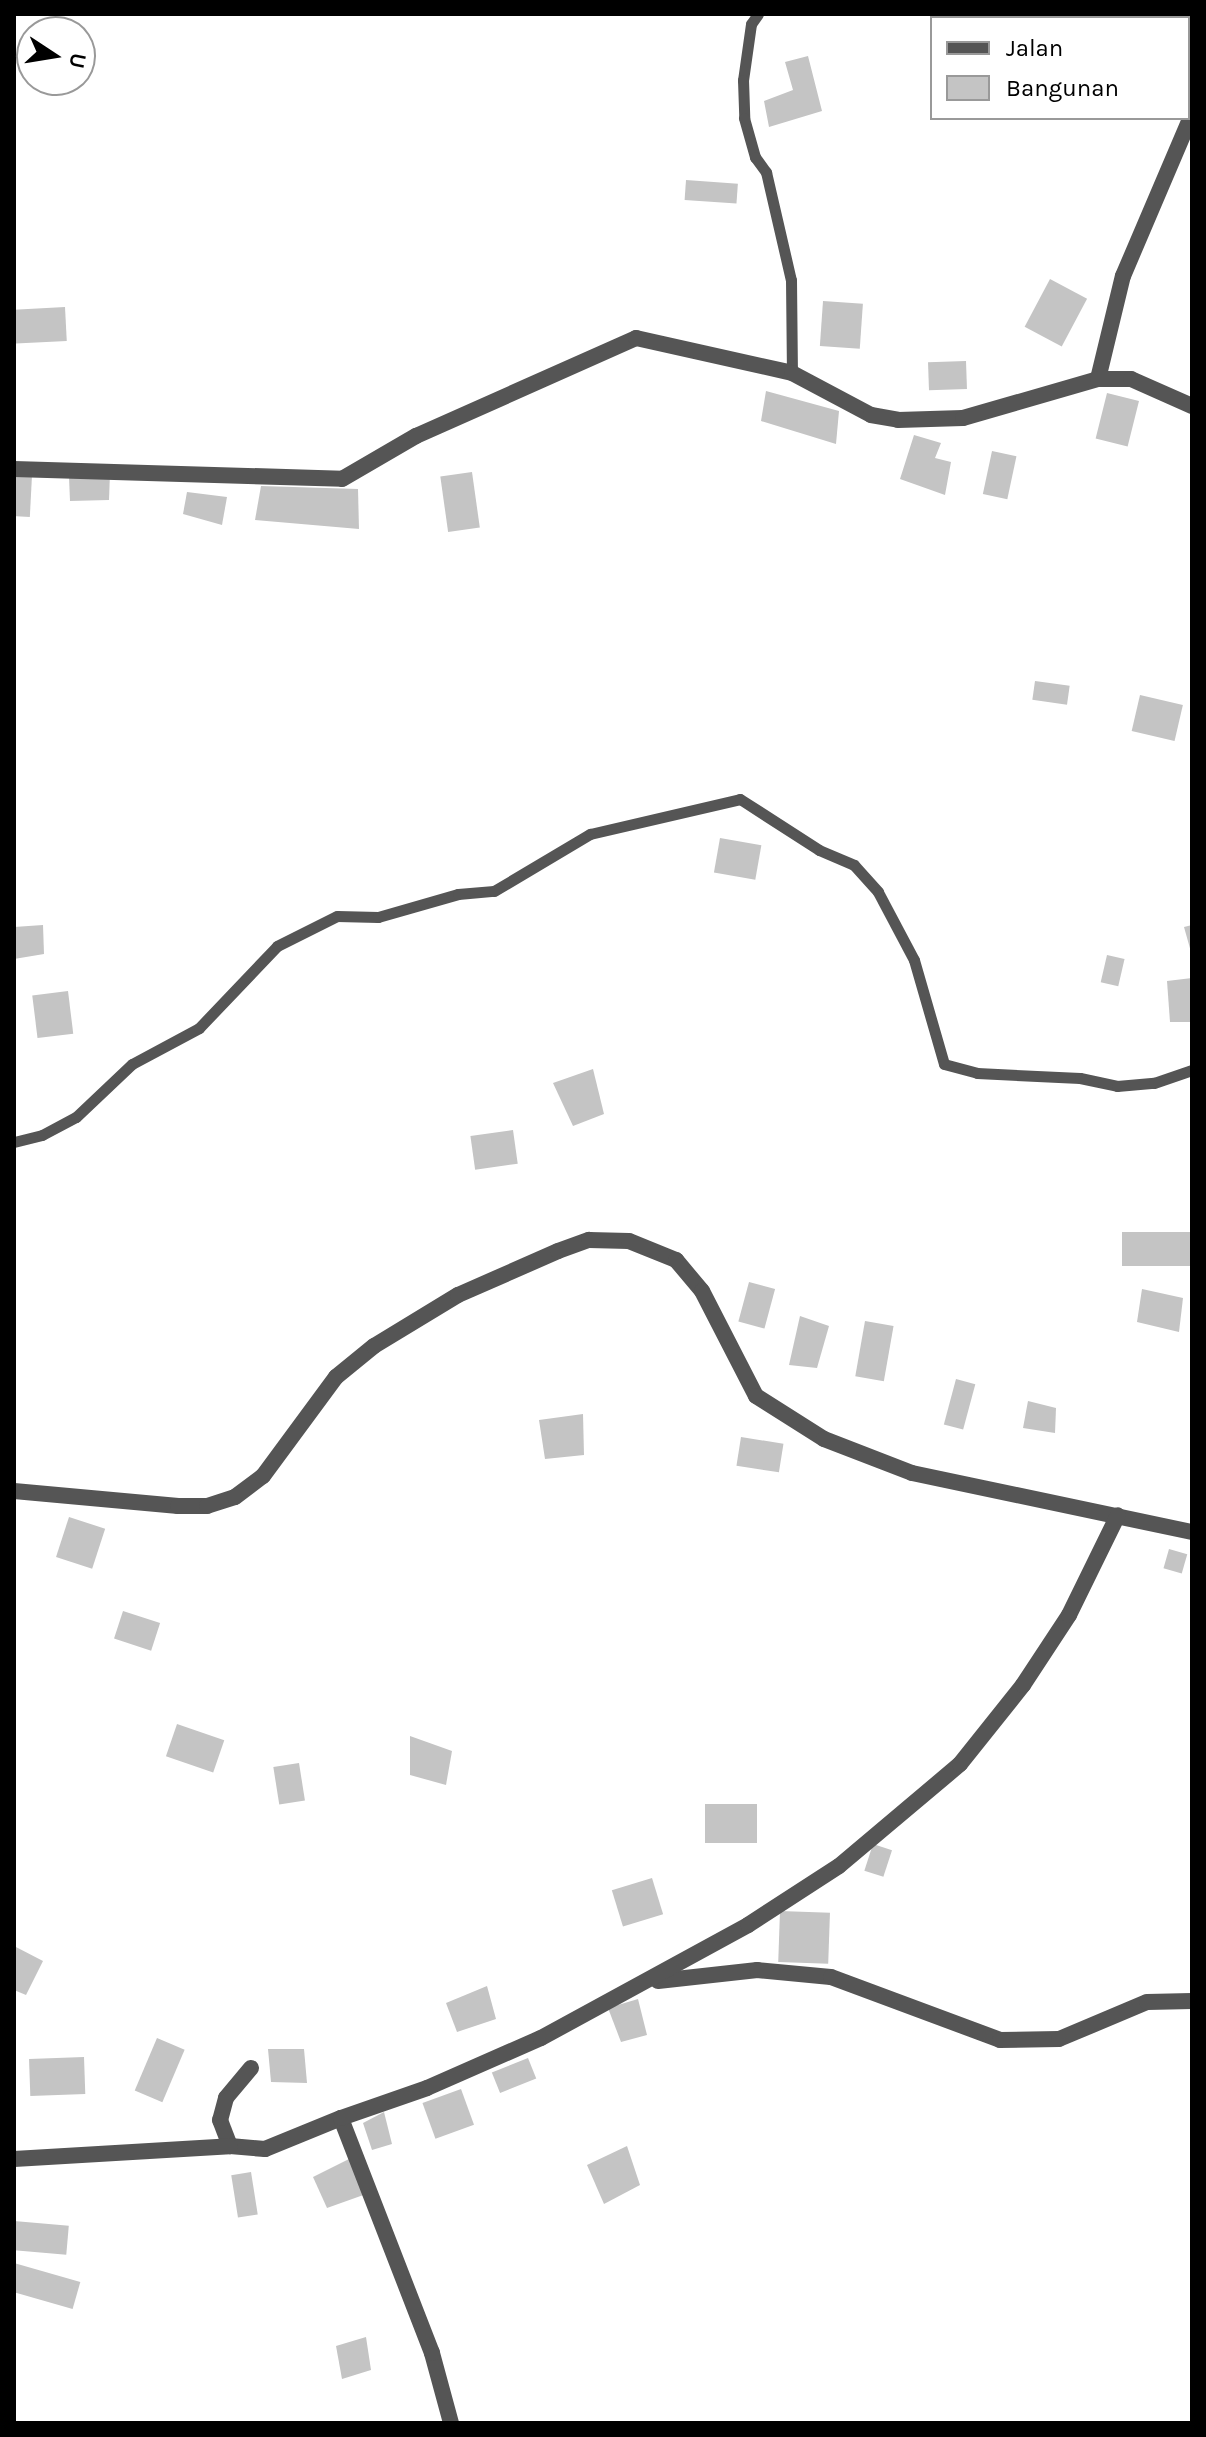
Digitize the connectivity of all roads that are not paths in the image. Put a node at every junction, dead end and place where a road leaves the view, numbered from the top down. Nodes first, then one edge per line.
1 (758, 14) edge
2 (1189, 120) edge
3 (792, 373) junction
4 (1098, 379) junction
5 (1192, 406) edge
6 (14, 469) edge
7 (1192, 1070) edge
8 (14, 1142) edge
9 (14, 1491) edge
10 (1118, 1515) junction
11 (1192, 1532) edge
12 (649, 1982) junction
13 (1192, 2001) edge
14 (251, 2068) dead end
15 (341, 2118) junction
16 (230, 2146) junction
17 (14, 2159) edge
18 (451, 2423) edge

1 - 3 lane
2 - 4 street
3 - 4 street
3 - 6 street
4 - 5 street
7 - 8 lane
9 - 10 street
10 - 11 street
10 - 12 street
12 - 13 street
12 - 15 street
14 - 16 street
15 - 16 street
15 - 18 street
16 - 17 street

